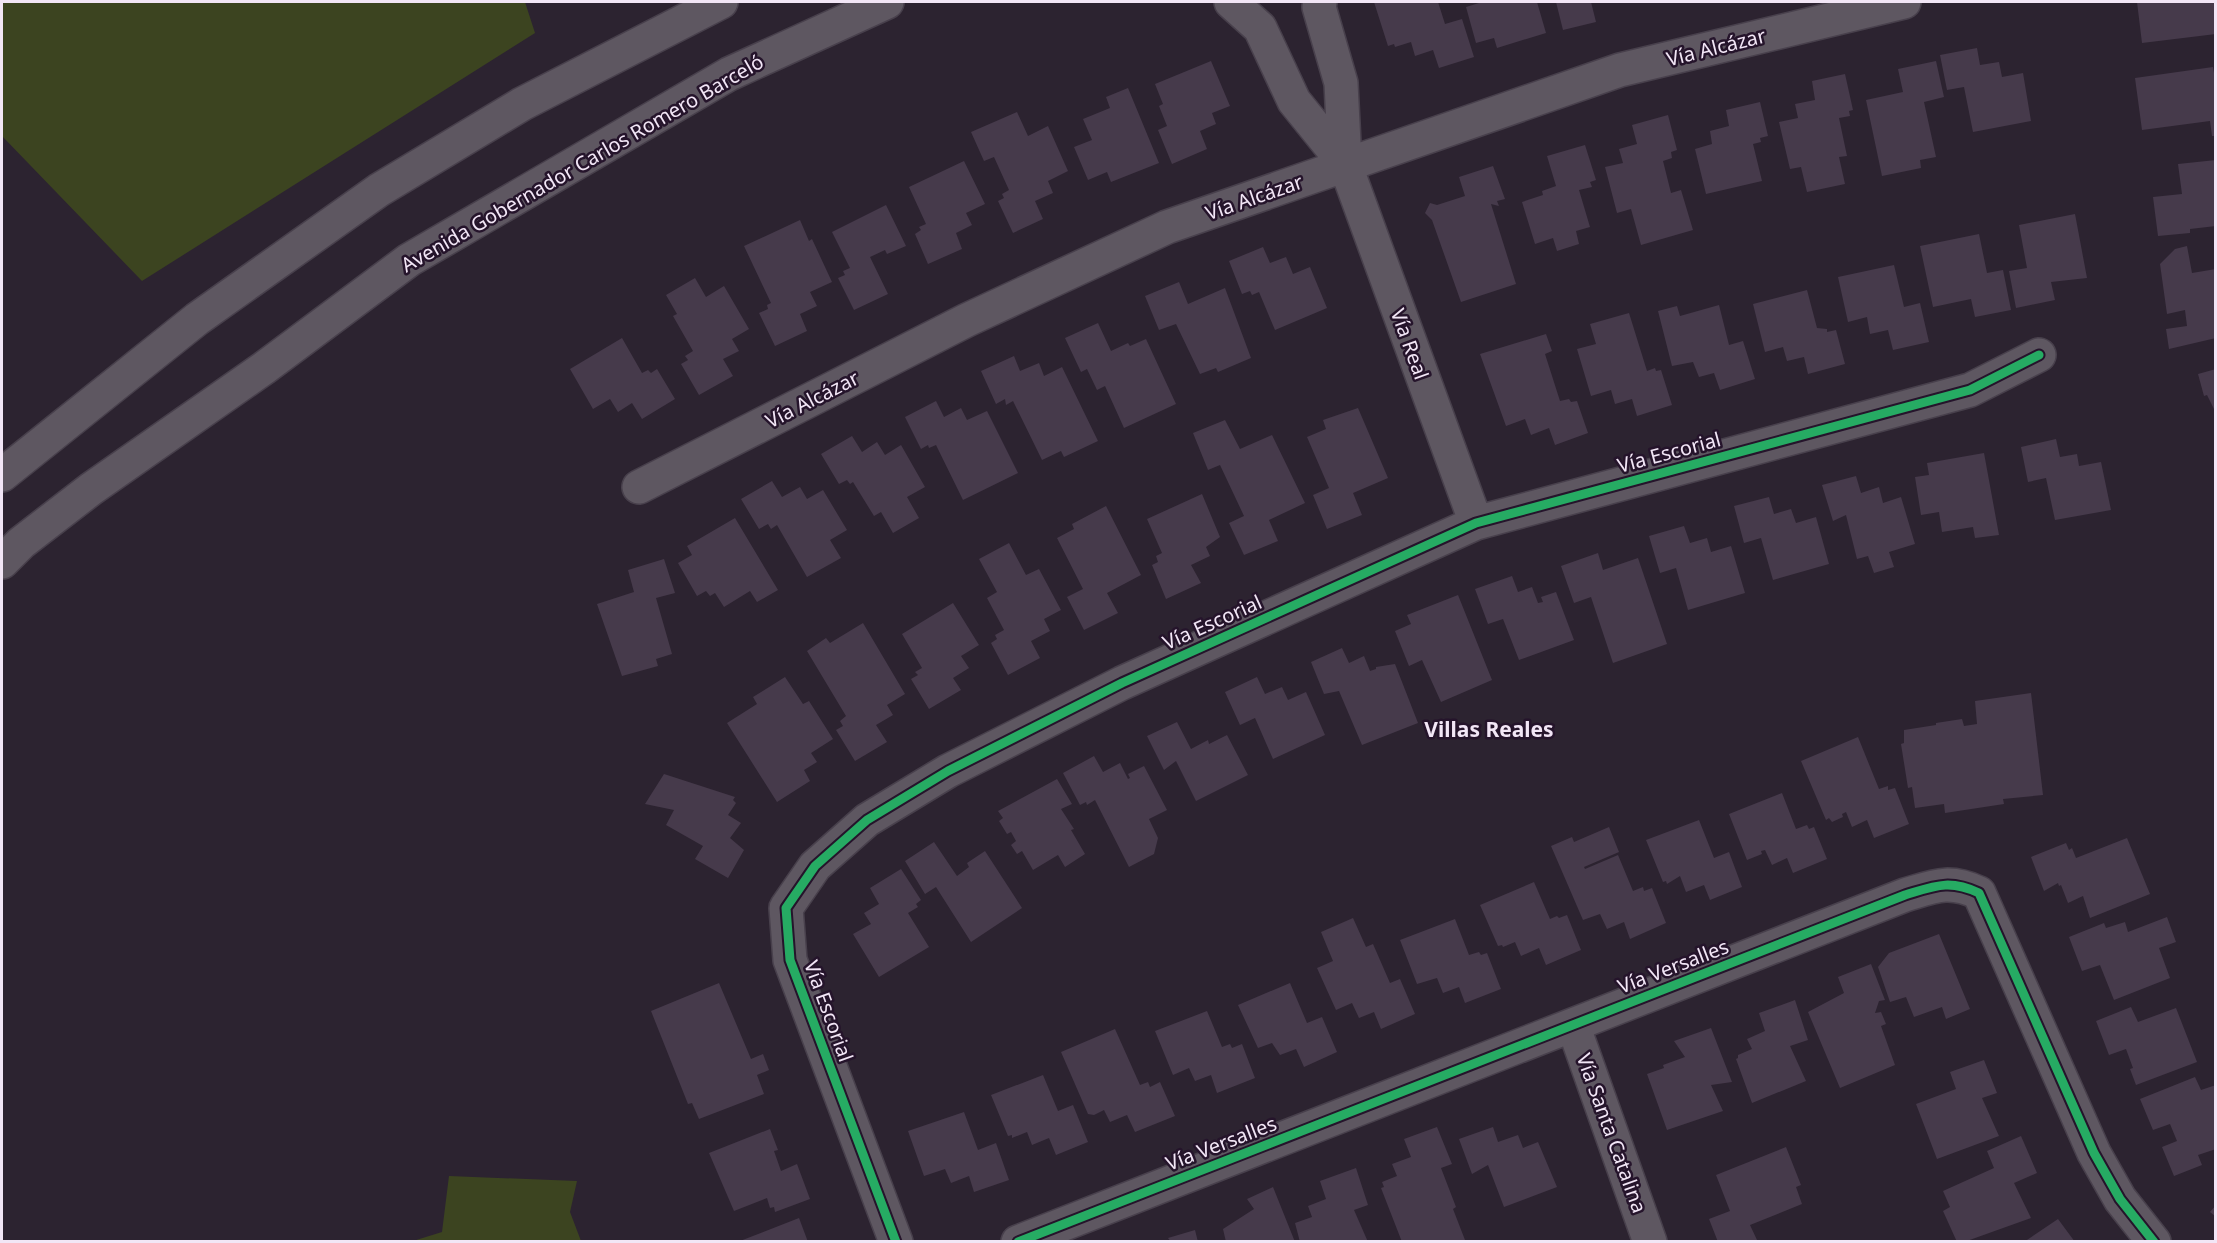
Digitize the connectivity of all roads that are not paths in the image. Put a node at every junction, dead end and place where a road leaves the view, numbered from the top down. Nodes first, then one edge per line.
1 (721, 2) edge
2 (887, 2) edge
3 (1231, 2) edge
4 (1320, 2) edge
5 (1904, 2) edge
6 (1345, 164) junction
7 (2039, 356) dead end
8 (2, 475) edge
9 (639, 487) dead end
10 (1476, 523) junction
11 (2, 562) edge
12 (1573, 1025) junction
13 (896, 1242) edge
14 (1018, 1242) edge
15 (1650, 1242) edge
16 (2154, 1242) edge

1 - 8 street
2 - 11 street, Avenida Gobernador Carlos Romero Barceló
3 - 6 street
4 - 6 street
5 - 6 street, Vía Alcázar
6 - 9 street, Vía Alcázar
6 - 10 street, Vía Real
7 - 10 street, Vía Escorial
10 - 13 street, Vía Escorial
12 - 14 street, Vía Versalles
12 - 15 street, Vía Santa Catalina
12 - 16 street, Vía Versalles

